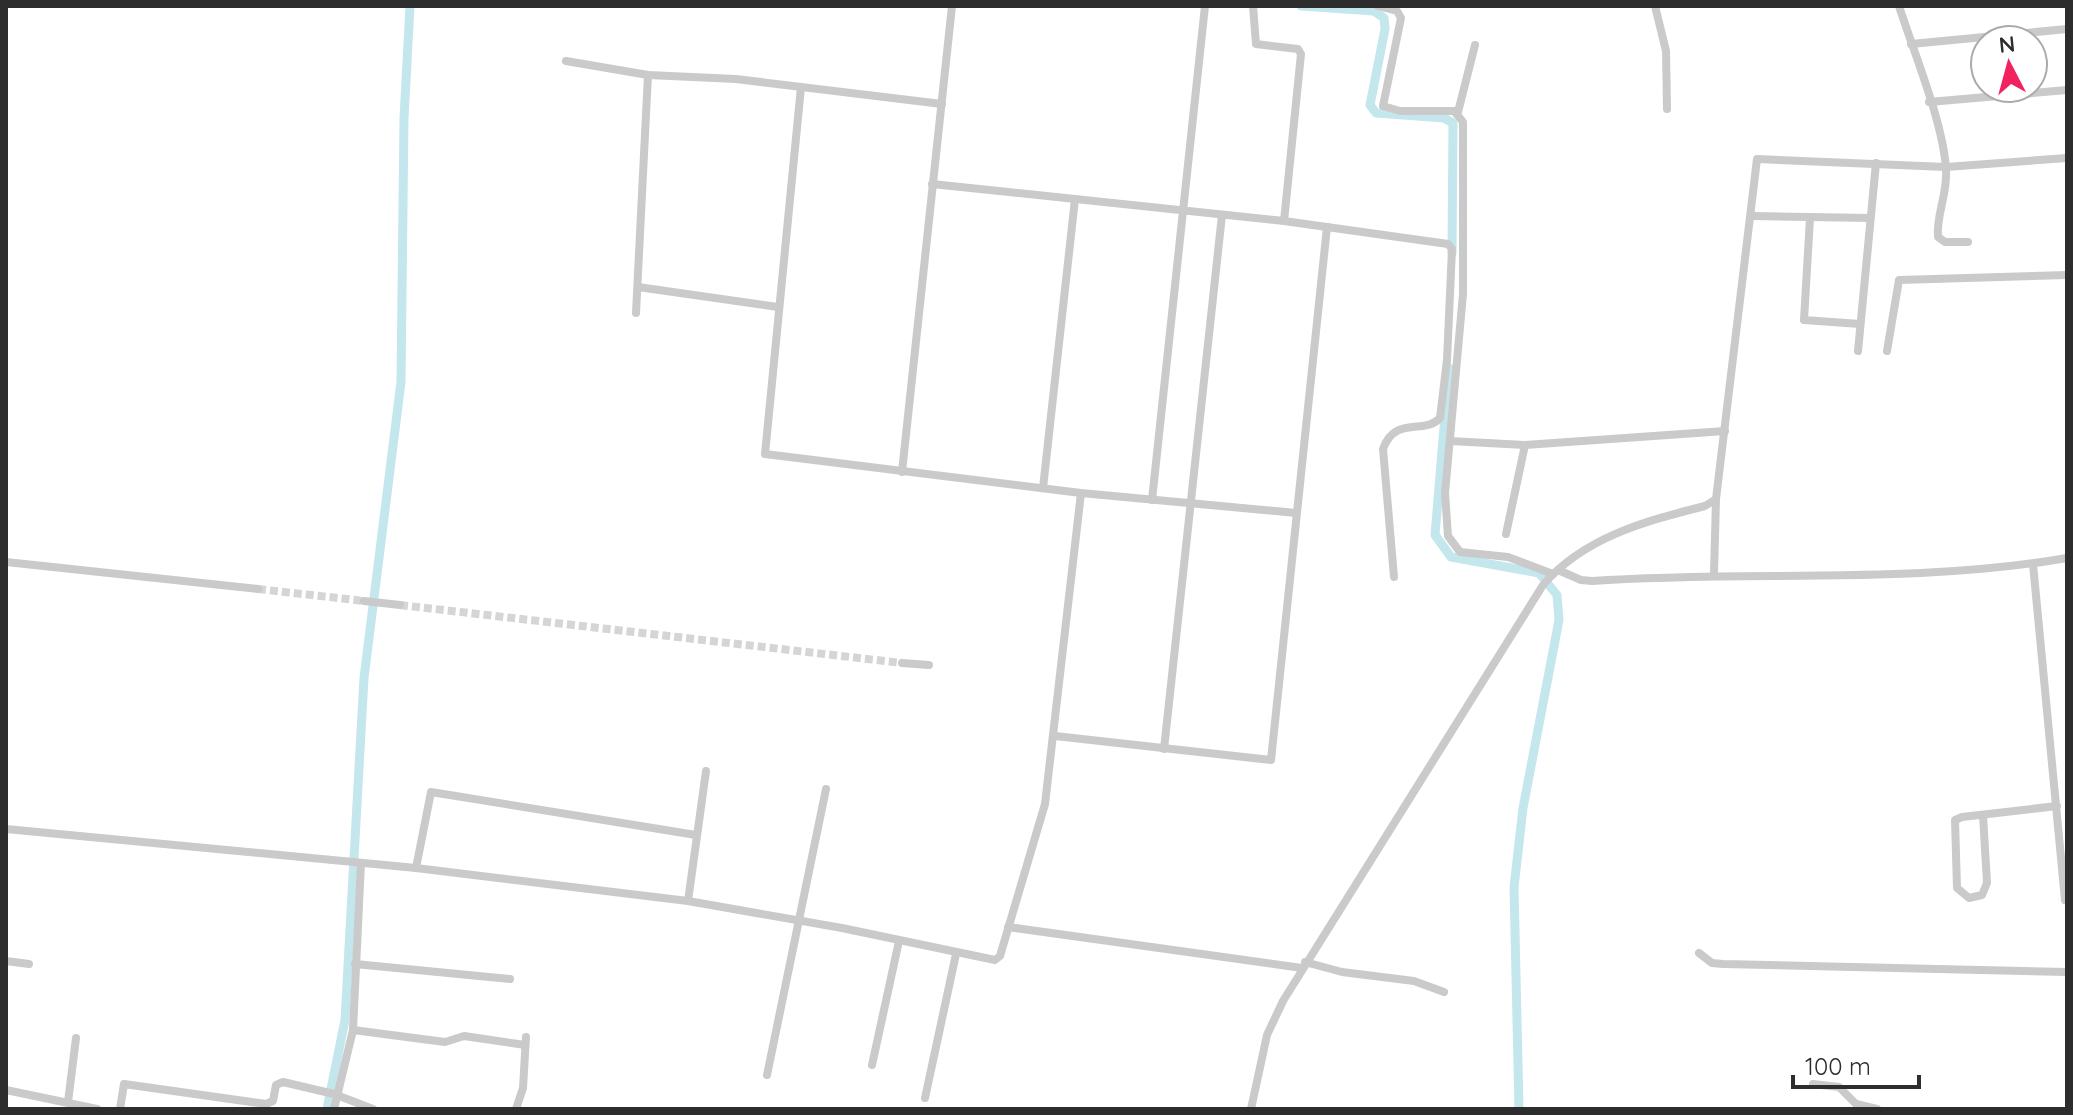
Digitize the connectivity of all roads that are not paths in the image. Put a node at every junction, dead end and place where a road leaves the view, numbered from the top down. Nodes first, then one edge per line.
1 (952, 6) edge
2 (1205, 6) edge
3 (1253, 6) edge
4 (1378, 6) edge
5 (1655, 6) edge
6 (1899, 6) edge
7 (2067, 29) edge
8 (1911, 44) junction
9 (1475, 45) dead end
10 (566, 61) dead end
11 (648, 75) junction
12 (801, 87) junction
13 (2067, 90) edge
14 (1929, 102) junction
15 (942, 104) junction
16 (1667, 109) dead end
17 (1458, 112) junction
18 (2067, 158) edge
19 (1876, 163) junction
20 (1946, 167) junction
21 (932, 184) junction
22 (1075, 199) junction
23 (1182, 211) junction
24 (1222, 215) junction
25 (1751, 216) junction
26 (1810, 218) junction
27 (1870, 218) junction
28 (1284, 221) junction
29 (1327, 227) junction
30 (1968, 242) dead end
31 (2067, 275) edge
32 (638, 287) junction
33 (778, 307) junction
34 (636, 313) dead end
35 (1860, 324) junction
36 (1858, 351) dead end
37 (1887, 351) dead end
38 (1725, 431) junction
39 (1450, 441) junction
40 (1525, 445) junction
41 (902, 472) junction
42 (1043, 488) junction
43 (1081, 493) junction
44 (1716, 499) junction
45 (1152, 500) junction
46 (1192, 503) junction
47 (1296, 513) junction
48 (1506, 534) dead end
49 (2067, 558) edge
50 (6, 562) edge
51 (2033, 564) junction
52 (1554, 573) junction
53 (1714, 574) junction
54 (1394, 577) dead end
55 (258, 589) tunnel mouth
56 (367, 602) tunnel mouth
57 (400, 605) tunnel mouth
58 (902, 663) tunnel mouth
59 (929, 665) dead end
60 (1055, 736) junction
61 (1164, 749) junction
62 (706, 771) dead end
63 (826, 789) dead end
64 (2057, 806) junction
65 (1983, 815) junction
66 (6, 829) edge
67 (2063, 832) edge
68 (696, 835) junction
69 (356, 862) junction
70 (416, 868) junction
71 (2065, 900) dead end
72 (688, 901) junction
73 (801, 920) junction
74 (1008, 927) junction
75 (899, 941) junction
76 (1699, 953) dead end
77 (956, 954) junction
78 (6, 961) edge
79 (29, 964) dead end
80 (355, 964) junction
81 (1304, 965) junction
82 (2067, 972) edge
83 (510, 979) dead end
84 (1444, 992) dead end
85 (353, 1030) junction
86 (76, 1038) dead end
87 (872, 1065) dead end
88 (767, 1075) dead end
89 (1813, 1084) dead end
90 (6, 1090) edge
91 (332, 1094) junction
92 (925, 1098) dead end
93 (68, 1102) junction
94 (97, 1109) edge
95 (120, 1109) edge
96 (334, 1109) edge
97 (373, 1109) edge
98 (516, 1109) edge
99 (1251, 1109) edge
100 (1877, 1109) edge

1 - 15 street
2 - 23 street
3 - 28 street
4 - 17 street
5 - 16 street
6 - 8 street
7 - 8 street
8 - 14 street
9 - 17 street
10 - 11 street
11 - 12 street
11 - 32 street
12 - 15 street
12 - 33 street
13 - 14 street
14 - 20 street
15 - 21 street
17 - 39 street
18 - 20 street
19 - 20 street
19 - 25 street
19 - 27 street
20 - 30 street
21 - 22 street
21 - 41 street
22 - 23 street
22 - 42 street
23 - 24 street
23 - 45 street
24 - 28 street
24 - 46 street
25 - 26 street
25 - 38 street
26 - 27 street
26 - 35 street
27 - 35 street
28 - 29 street
29 - 47 street
29 - 54 street
31 - 37 street
32 - 33 street
32 - 34 street
33 - 41 street
35 - 36 street
38 - 40 street
38 - 44 street
39 - 40 street
39 - 52 street
40 - 48 street
41 - 42 street
42 - 43 street
43 - 45 street
43 - 60 street
44 - 52 street
44 - 53 street
45 - 46 street
46 - 47 street
46 - 61 street
47 - 61 street
49 - 51 street
50 - 55 street
51 - 53 street
51 - 64 street
52 - 53 street
52 - 81 street
56 - 57 street
58 - 59 street
60 - 61 street
60 - 74 street
62 - 68 street
63 - 73 street
64 - 65 street
64 - 67 street
65 - 65 street
66 - 69 street
67 - 71 street
68 - 70 street
68 - 72 street
69 - 70 street
69 - 80 street
70 - 72 street
72 - 73 street
73 - 75 street
73 - 88 street
74 - 77 street
74 - 81 street
75 - 77 street
75 - 87 street
76 - 82 street
77 - 92 street
78 - 79 street
80 - 83 street
80 - 85 street
81 - 84 street
81 - 99 street
85 - 91 street
85 - 98 street
86 - 93 street
89 - 100 street
90 - 93 street
91 - 95 street
91 - 96 street
91 - 97 street
93 - 94 street

